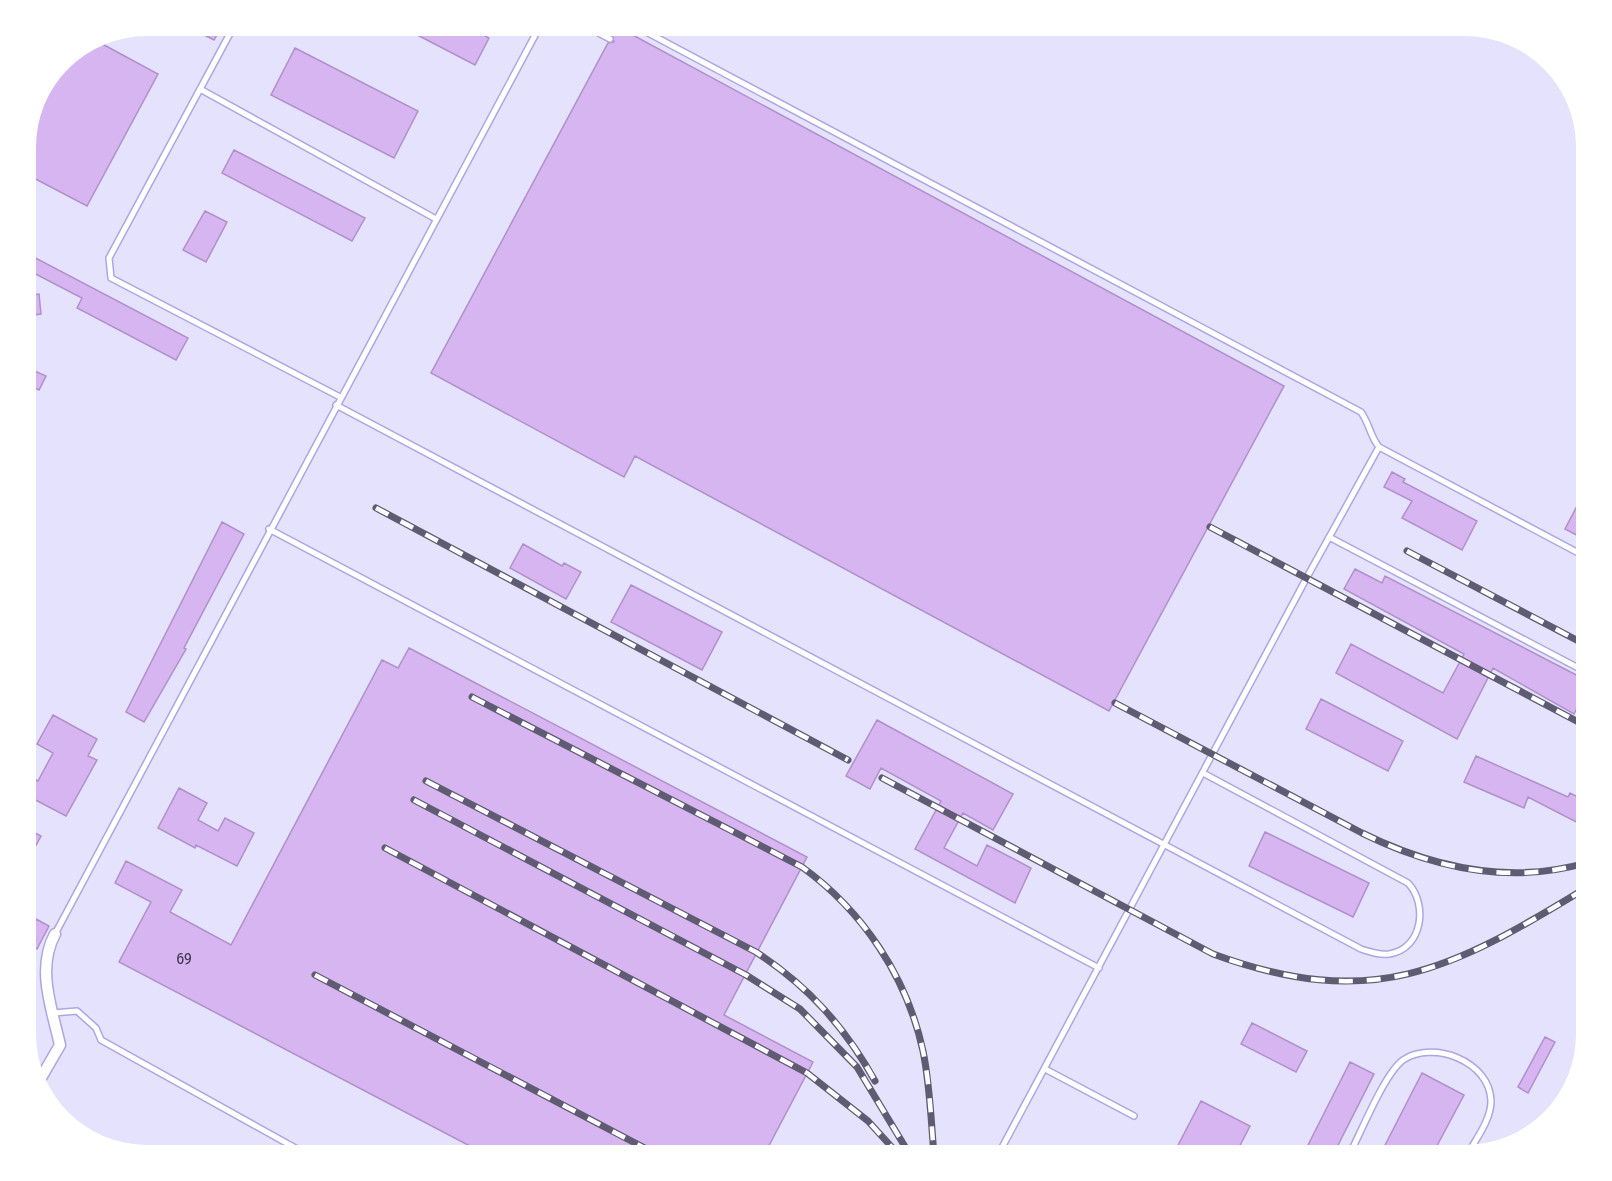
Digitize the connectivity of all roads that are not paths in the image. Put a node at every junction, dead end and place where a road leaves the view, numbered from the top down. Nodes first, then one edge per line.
1 (229, 36) edge
2 (535, 36) edge
3 (604, 36) edge
4 (654, 36) edge
5 (610, 39) dead end
6 (200, 89) junction
7 (436, 219) junction
8 (340, 397) junction
9 (336, 405) junction
10 (1379, 447) junction
11 (269, 529) junction
12 (1329, 537) junction
13 (1576, 551) edge
14 (1576, 666) edge
15 (1203, 773) junction
16 (1165, 846) junction
17 (55, 934) joint
18 (1099, 968) junction
19 (53, 1014) junction
20 (1045, 1069) junction
21 (43, 1074) edge
22 (1134, 1116) dead end
23 (1473, 1144) edge
24 (290, 1145) edge
25 (1003, 1145) edge
26 (1355, 1145) edge

1 - 6 lane
2 - 7 lane
3 - 5 lane
4 - 10 lane
6 - 7 lane
6 - 8 lane
7 - 8 lane
8 - 9 lane
9 - 11 lane
9 - 16 lane
10 - 12 lane
10 - 13 lane
11 - 17 lane
11 - 18 lane
12 - 14 lane
12 - 15 lane
15 - 16 lane
15 - 16 lane
16 - 18 lane
17 - 19 street
18 - 20 lane
19 - 21 street
19 - 24 lane
20 - 22 lane
20 - 25 lane
23 - 26 lane

